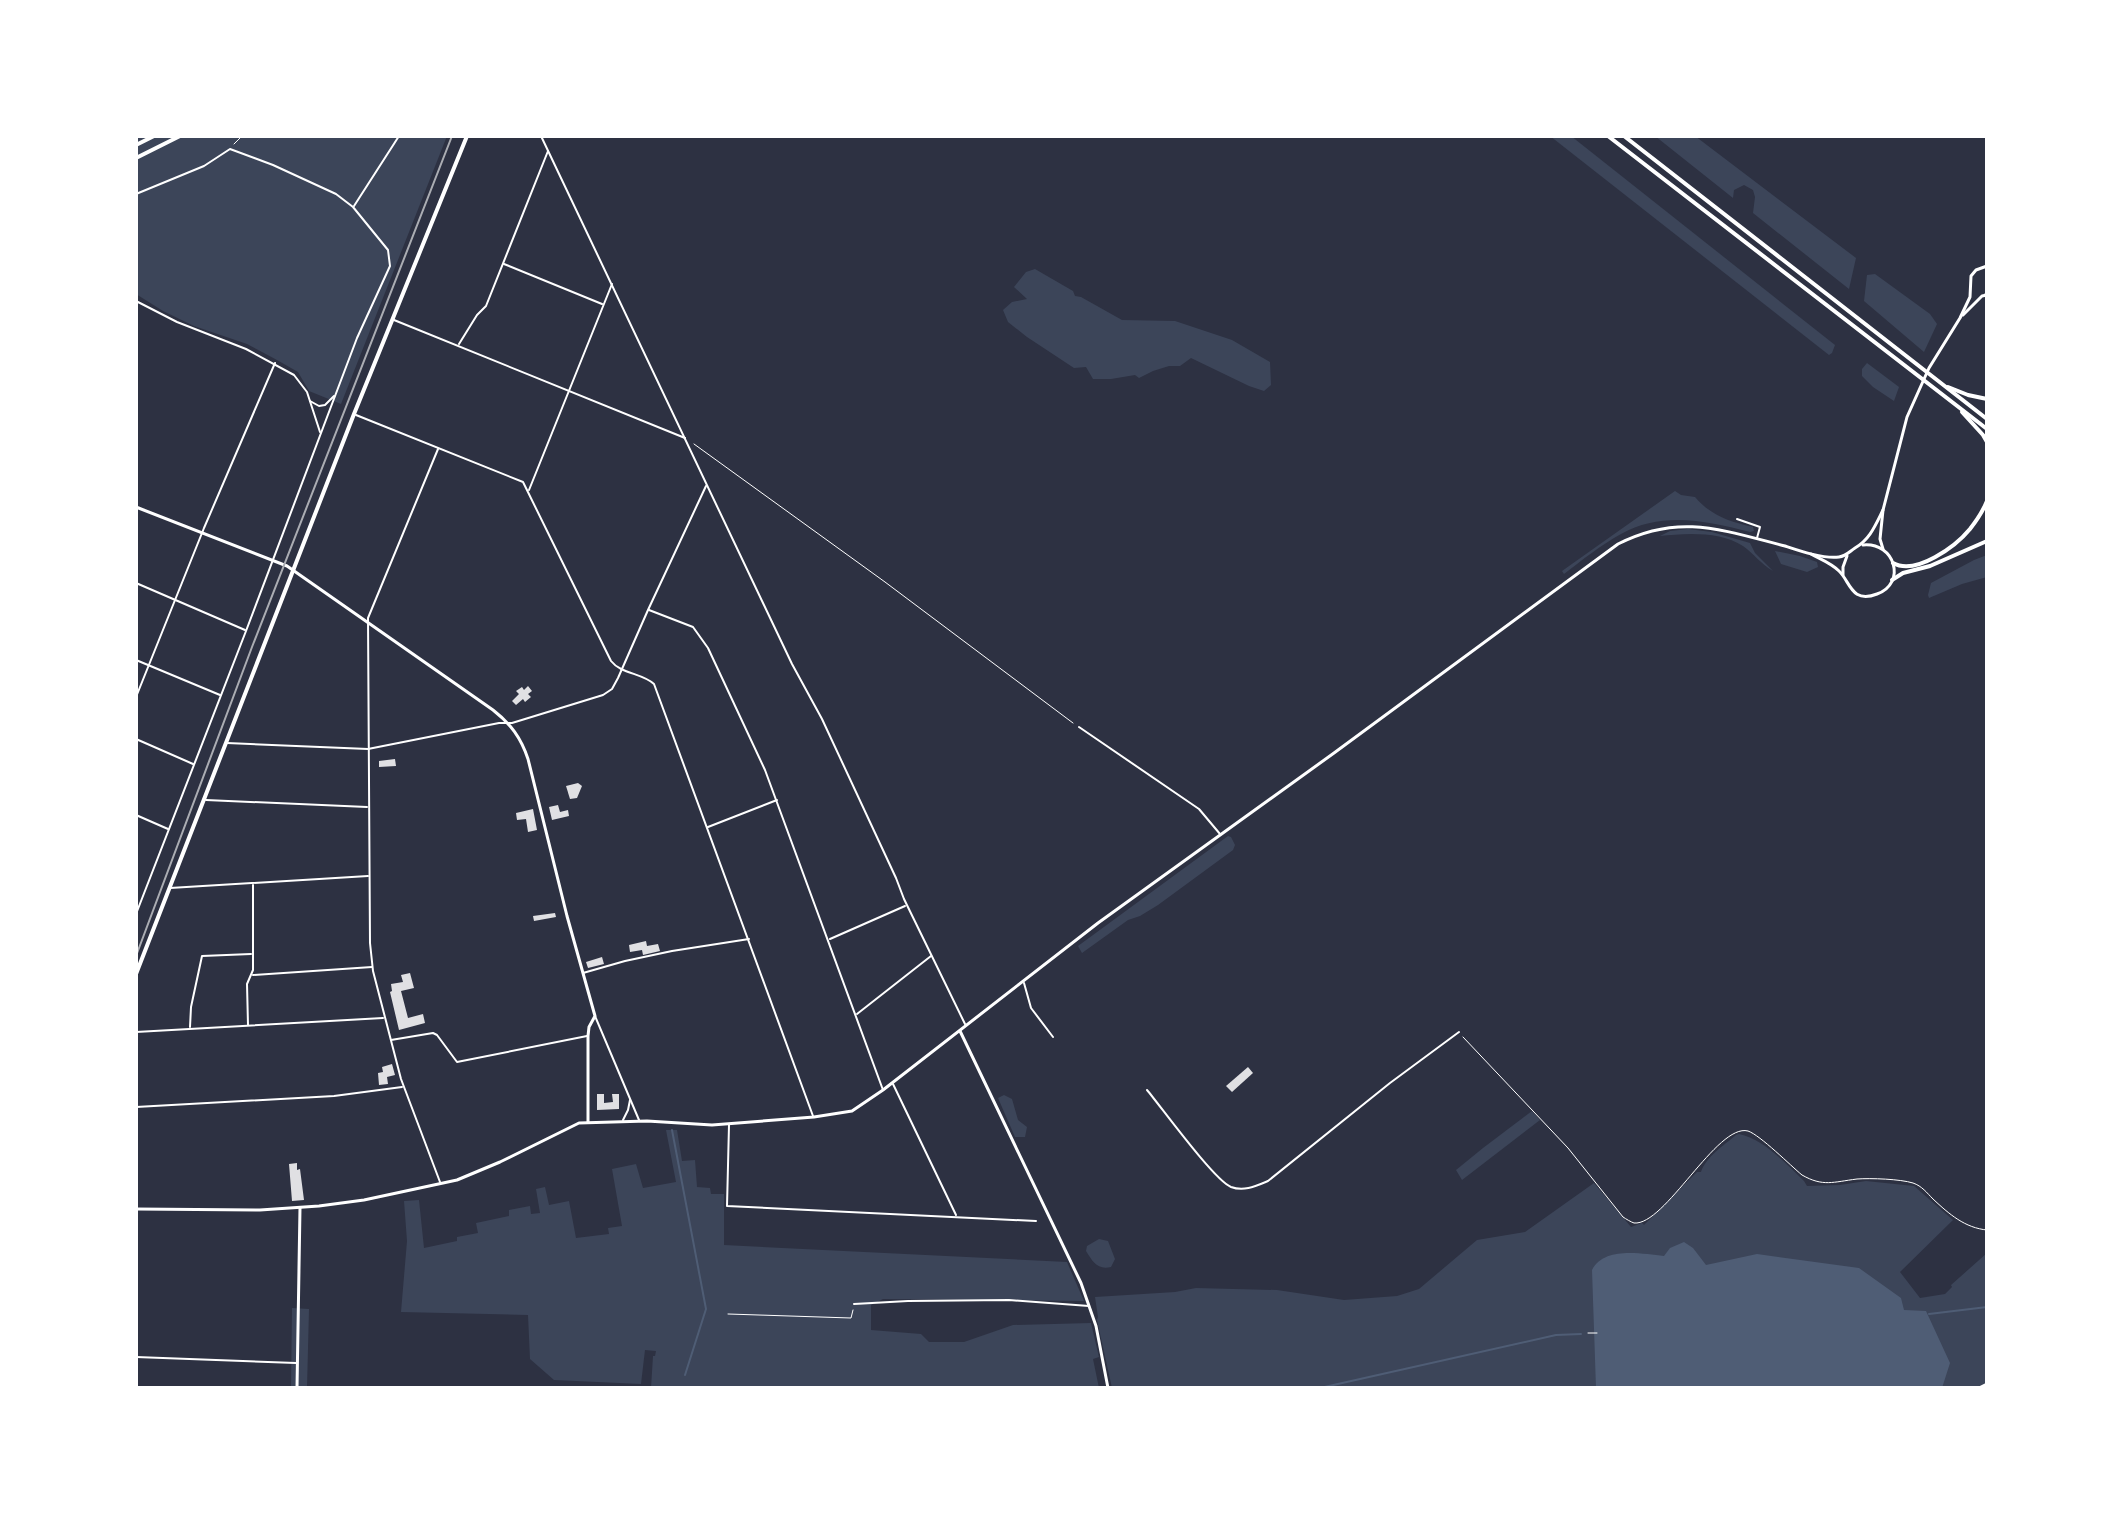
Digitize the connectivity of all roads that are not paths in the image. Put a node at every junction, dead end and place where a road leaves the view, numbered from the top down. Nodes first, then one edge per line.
1 (154, 136) edge
2 (180, 136) edge
3 (399, 136) edge
4 (467, 136) edge
5 (541, 136) edge
6 (1608, 136) edge
7 (1624, 136) edge
8 (136, 145) edge
9 (548, 151) junction
10 (136, 158) edge
11 (136, 194) edge
12 (353, 207) junction
13 (503, 263) junction
14 (1986, 267) edge
15 (612, 284) junction
16 (1970, 287) junction
17 (1985, 295) edge
18 (136, 301) edge
19 (603, 305) junction
20 (1960, 318) junction
21 (392, 319) junction
22 (458, 345) junction
23 (275, 363) junction
24 (1943, 385) junction
25 (568, 391) junction
26 (335, 395) junction
27 (1987, 399) edge
28 (309, 400) junction
29 (1954, 405) junction
30 (354, 414) junction
31 (1987, 419) edge
32 (1987, 429) edge
33 (320, 435) junction
34 (686, 438) junction
35 (1987, 442) edge
36 (438, 448) junction
37 (706, 485) junction
38 (529, 491) junction
39 (1987, 501) edge
40 (136, 507) edge
41 (1883, 510) junction
42 (1737, 519) dead end
43 (202, 534) junction
44 (1757, 539) junction
45 (1987, 541) edge
46 (1860, 546) junction
47 (1883, 549) junction
48 (1808, 553) junction
49 (1849, 553) junction
50 (272, 562) junction
51 (1893, 563) junction
52 (294, 571) junction
53 (1843, 575) junction
54 (1892, 580) junction
55 (136, 583) edge
56 (176, 600) junction
57 (648, 610) junction
58 (368, 623) junction
59 (246, 631) junction
60 (136, 660) edge
61 (149, 665) junction
62 (621, 669) junction
63 (221, 695) junction
64 (136, 697) edge
65 (508, 723) junction
66 (1079, 727) road end
67 (136, 739) edge
68 (227, 743) junction
69 (368, 749) junction
70 (194, 765) junction
71 (205, 800) junction
72 (777, 800) junction
73 (368, 807) junction
74 (136, 815) edge
75 (707, 828) junction
76 (169, 829) junction
77 (1221, 835) junction
78 (369, 876) junction
79 (253, 883) junction
80 (170, 888) junction
81 (907, 905) junction
82 (136, 914) edge
83 (749, 939) junction
84 (829, 940) junction
85 (252, 954) junction
86 (932, 955) junction
87 (372, 967) junction
88 (582, 973) junction
89 (136, 974) edge
90 (251, 975) junction
91 (1023, 982) junction
92 (856, 1014) junction
93 (595, 1016) junction
94 (384, 1018) junction
95 (966, 1025) junction
96 (248, 1026) junction
97 (190, 1029) junction
98 (959, 1031) junction
99 (136, 1032) edge
100 (1459, 1032) road end
101 (588, 1036) junction
102 (1053, 1037) dead end
103 (390, 1040) junction
104 (892, 1083) junction
105 (403, 1087) junction
106 (883, 1090) junction
107 (1147, 1090) dead end
108 (630, 1098) junction
109 (136, 1107) edge
110 (814, 1117) junction
111 (640, 1121) junction
112 (588, 1122) junction
113 (622, 1122) junction
114 (729, 1124) junction
115 (441, 1184) junction
116 (300, 1208) junction
117 (136, 1209) edge
118 (957, 1217) junction
119 (1036, 1221) dead end
120 (854, 1304) road end
121 (1090, 1306) junction
122 (136, 1357) edge
123 (297, 1363) junction
124 (1987, 1384) edge
125 (297, 1388) edge
126 (1108, 1388) edge
127 (1979, 1388) edge

1 - 8 main road
2 - 10 main road
3 - 12 street
4 - 21 main road
5 - 9 street
6 - 29 main road
7 - 24 main road
9 - 13 street
9 - 15 street
11 - 12 street
12 - 26 street
13 - 19 street
13 - 22 street
14 - 16 main road
15 - 19 street
15 - 34 street
16 - 17 main road
16 - 20 main road
17 - 20 main road
18 - 23 street
19 - 25 street
20 - 41 main road
21 - 22 street
21 - 30 main road
22 - 25 street
23 - 28 street
23 - 43 street
24 - 27 main road
24 - 31 main road
25 - 34 street
25 - 38 street
26 - 28 street
26 - 33 street
28 - 33 street
29 - 32 main road
29 - 35 main road
30 - 36 street
30 - 52 main road
33 - 50 street
34 - 37 street
36 - 38 street
36 - 58 street
37 - 57 street
37 - 81 street
38 - 62 street
39 - 51 main road
40 - 43 main road
41 - 46 main road
41 - 47 main road
42 - 44 street
43 - 50 main road
43 - 56 street
44 - 48 main road
44 - 77 main road
45 - 54 main road
46 - 47 main road
46 - 49 main road
47 - 51 main road
48 - 49 main road
48 - 53 main road
49 - 53 main road
50 - 52 main road
50 - 59 street
51 - 54 main road
52 - 58 main road
52 - 68 main road
53 - 54 main road
55 - 56 street
56 - 59 street
56 - 61 street
57 - 62 street
57 - 72 street
58 - 65 main road
58 - 69 street
59 - 63 street
60 - 61 street
61 - 63 street
61 - 64 street
62 - 65 street
62 - 75 street
63 - 70 street
65 - 69 street
65 - 88 main road
66 - 77 street
67 - 70 street
68 - 69 street
68 - 71 main road
69 - 73 street
70 - 76 street
71 - 73 street
71 - 80 main road
72 - 75 street
72 - 84 street
73 - 78 street
74 - 76 street
75 - 83 street
76 - 82 street
77 - 91 main road
78 - 79 street
78 - 87 street
79 - 80 street
79 - 85 street
80 - 89 main road
81 - 84 street
81 - 86 street
83 - 88 street
83 - 110 street
84 - 92 street
85 - 90 street
85 - 97 street
86 - 92 street
86 - 95 street
87 - 90 street
87 - 94 street
88 - 93 main road
90 - 96 street
91 - 95 main road
91 - 102 street
92 - 106 street
93 - 101 main road
93 - 108 street
94 - 96 street
94 - 103 street
95 - 98 main road
96 - 97 street
97 - 99 street
98 - 104 main road
98 - 121 main road
100 - 107 street
101 - 103 street
101 - 112 main road
103 - 105 street
104 - 106 main road
104 - 118 street
105 - 109 street
105 - 115 street
106 - 110 main road
108 - 111 street
108 - 113 street
110 - 114 main road
111 - 113 main road
111 - 114 main road
112 - 113 main road
112 - 115 main road
114 - 118 street
115 - 116 main road
116 - 117 main road
116 - 123 main road
118 - 119 street
120 - 121 street
121 - 126 main road
122 - 123 street
123 - 125 main road
124 - 127 main road

